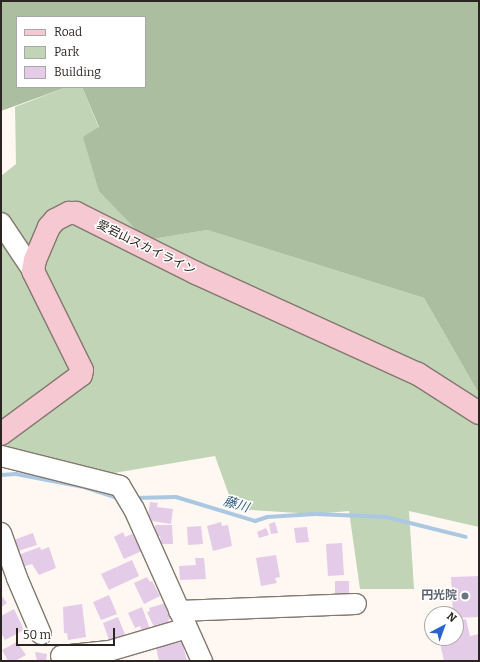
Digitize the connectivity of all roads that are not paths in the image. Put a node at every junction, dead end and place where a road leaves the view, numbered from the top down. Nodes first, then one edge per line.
1 (1, 223) edge
2 (33, 271) junction
3 (479, 413) edge
4 (1, 434) edge
5 (1, 456) edge
6 (1, 533) edge
7 (356, 604) dead end
8 (183, 619) junction
9 (41, 634) dead end
10 (61, 656) dead end
11 (202, 661) edge

1 - 2 street
2 - 3 main road, 愛宕山スカイライン
2 - 4 main road
5 - 8 street
6 - 9 street
7 - 8 street
8 - 10 street
8 - 11 street

